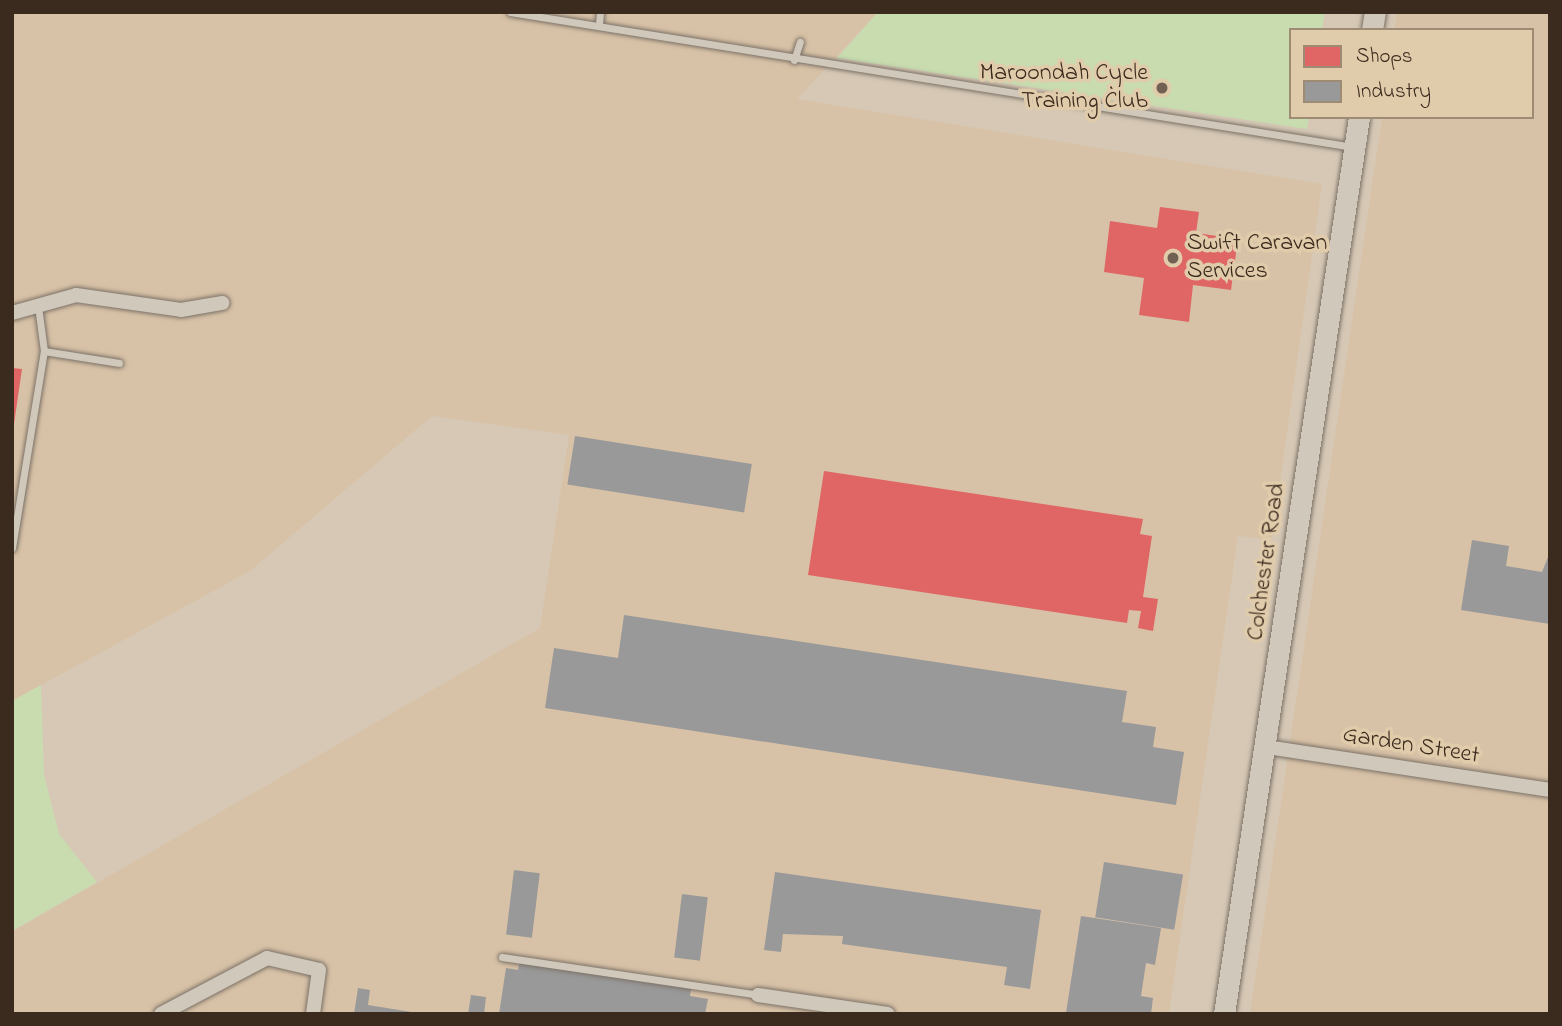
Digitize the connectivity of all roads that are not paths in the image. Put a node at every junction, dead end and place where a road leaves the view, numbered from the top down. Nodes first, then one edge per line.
1 (510, 12) edge
2 (600, 12) edge
3 (599, 24) junction
4 (800, 42) dead end
5 (794, 60) junction
6 (1359, 119) edge
7 (1354, 147) junction
8 (37, 302) junction
9 (222, 303) dead end
10 (12, 313) edge
11 (44, 351) junction
12 (119, 363) dead end
13 (12, 548) edge
14 (1266, 747) junction
15 (1550, 790) edge
16 (502, 957) dead end
17 (758, 995) joint
18 (161, 1014) edge
19 (313, 1014) edge
20 (888, 1014) edge
21 (1224, 1014) edge

1 - 3 lane
2 - 3 lane
3 - 5 lane
4 - 5 lane
5 - 7 lane
6 - 7 main road, Colchester Road
7 - 14 main road, Colchester Road
8 - 9 street
8 - 10 street
8 - 11 lane
11 - 12 lane
11 - 13 lane
14 - 15 street, Garden Street
14 - 21 main road, Colchester Road
16 - 17 lane
17 - 20 street
18 - 19 street

